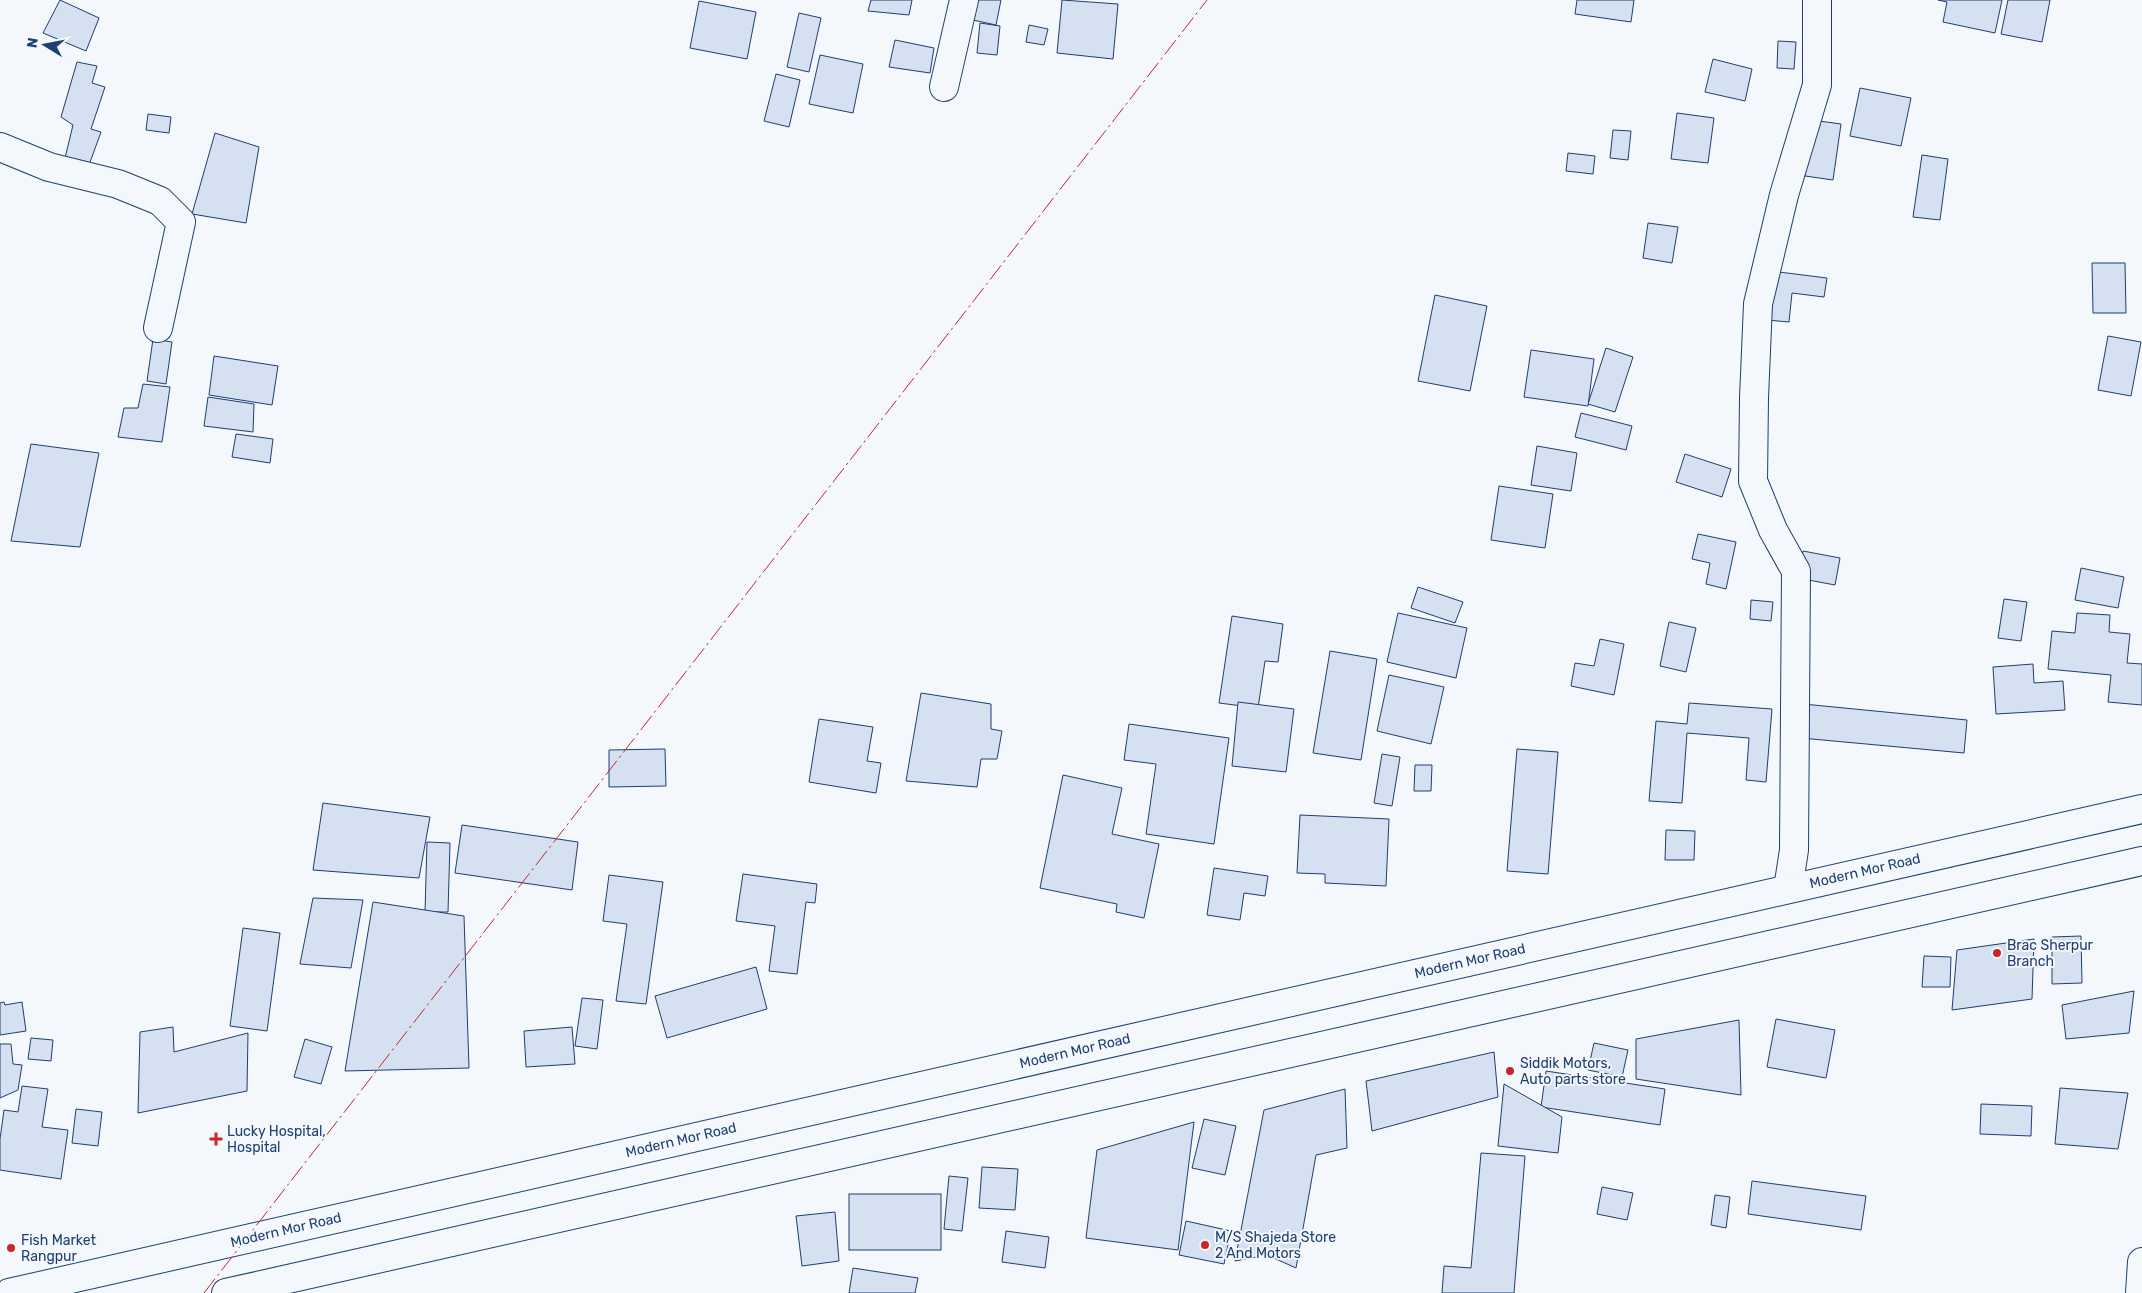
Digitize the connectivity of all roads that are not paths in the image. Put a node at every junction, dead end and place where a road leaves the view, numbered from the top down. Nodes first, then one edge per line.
1 (964, 0) edge
2 (1817, 0) edge
3 (944, 87) dead end
4 (0, 147) edge
5 (158, 328) dead end
6 (2142, 809) edge
7 (2142, 861) edge
8 (1788, 888) junction
9 (2142, 1262) edge
10 (9, 1293) edge
11 (226, 1293) edge
12 (2140, 1293) edge

1 - 3 main road
2 - 8 main road
4 - 5 main road
6 - 8 main road, Modern Mor Road
7 - 11 main road
8 - 10 main road, Modern Mor Road
9 - 12 main road

